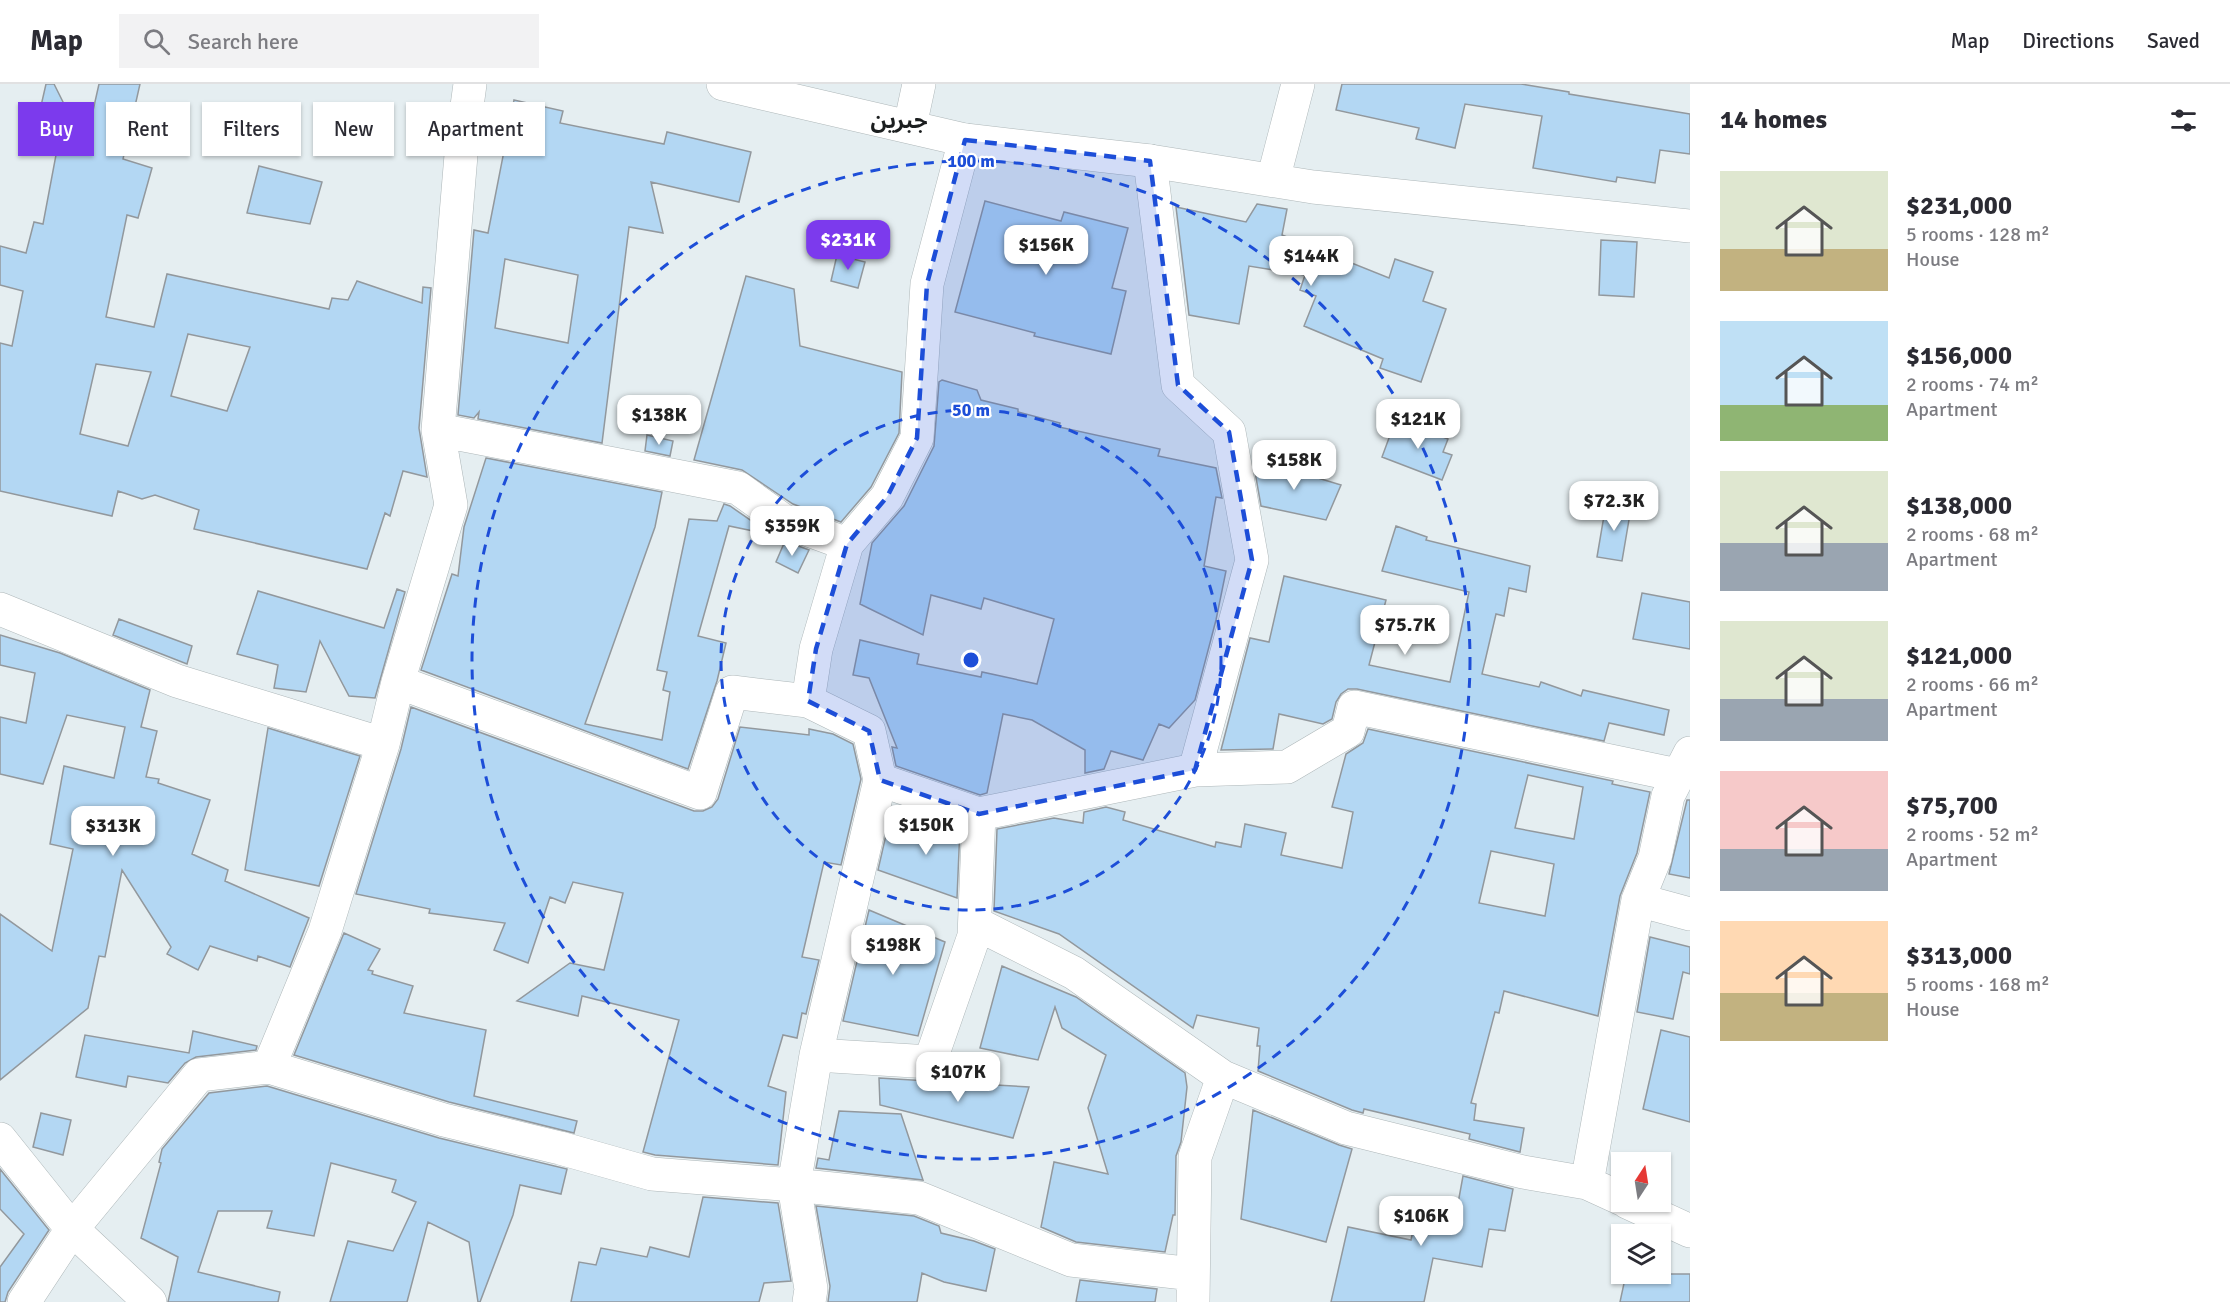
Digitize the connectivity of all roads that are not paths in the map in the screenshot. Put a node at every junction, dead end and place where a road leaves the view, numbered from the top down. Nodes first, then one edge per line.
1 (470, 84) edge
2 (723, 84) edge
3 (919, 84) edge
4 (1298, 84) edge
5 (910, 126) junction
6 (965, 140) junction
7 (1150, 162) junction
8 (1273, 180) junction
9 (1690, 226) edge
10 (438, 430) junction
11 (847, 544) junction
12 (0, 609) edge
13 (398, 682) junction
14 (808, 701) junction
15 (383, 744) junction
16 (1684, 764) edge
17 (1195, 770) junction
18 (880, 780) junction
19 (979, 814) junction
20 (1638, 900) junction
21 (1690, 914) edge
22 (975, 923) junction
23 (816, 1055) junction
24 (268, 1066) junction
25 (1223, 1077) junction
26 (0, 1139) edge
27 (1587, 1183) junction
28 (794, 1185) junction
29 (1611, 1194) edge
30 (1649, 1212) edge
31 (72, 1228) junction
32 (1690, 1231) edge
33 (1193, 1288) edge
34 (24, 1302) edge
35 (150, 1302) edge
36 (809, 1302) edge

1 - 10 street
2 - 5 street
3 - 5 street
4 - 8 street
5 - 6 street
6 - 7 street
6 - 11 street
7 - 8 street
7 - 17 street
8 - 9 street
10 - 11 street
10 - 13 street
11 - 14 street
12 - 15 street
13 - 14 street
13 - 15 street
14 - 18 street
15 - 24 street
16 - 17 street
16 - 20 street
17 - 19 street
18 - 19 street
18 - 23 street
19 - 22 street
20 - 21 street
20 - 27 street
22 - 23 street
22 - 25 street
23 - 28 street
24 - 28 street
24 - 31 street
25 - 27 street
25 - 33 street
26 - 31 street
27 - 29 street
28 - 33 street
28 - 36 street
30 - 32 street
31 - 34 street
31 - 35 street

